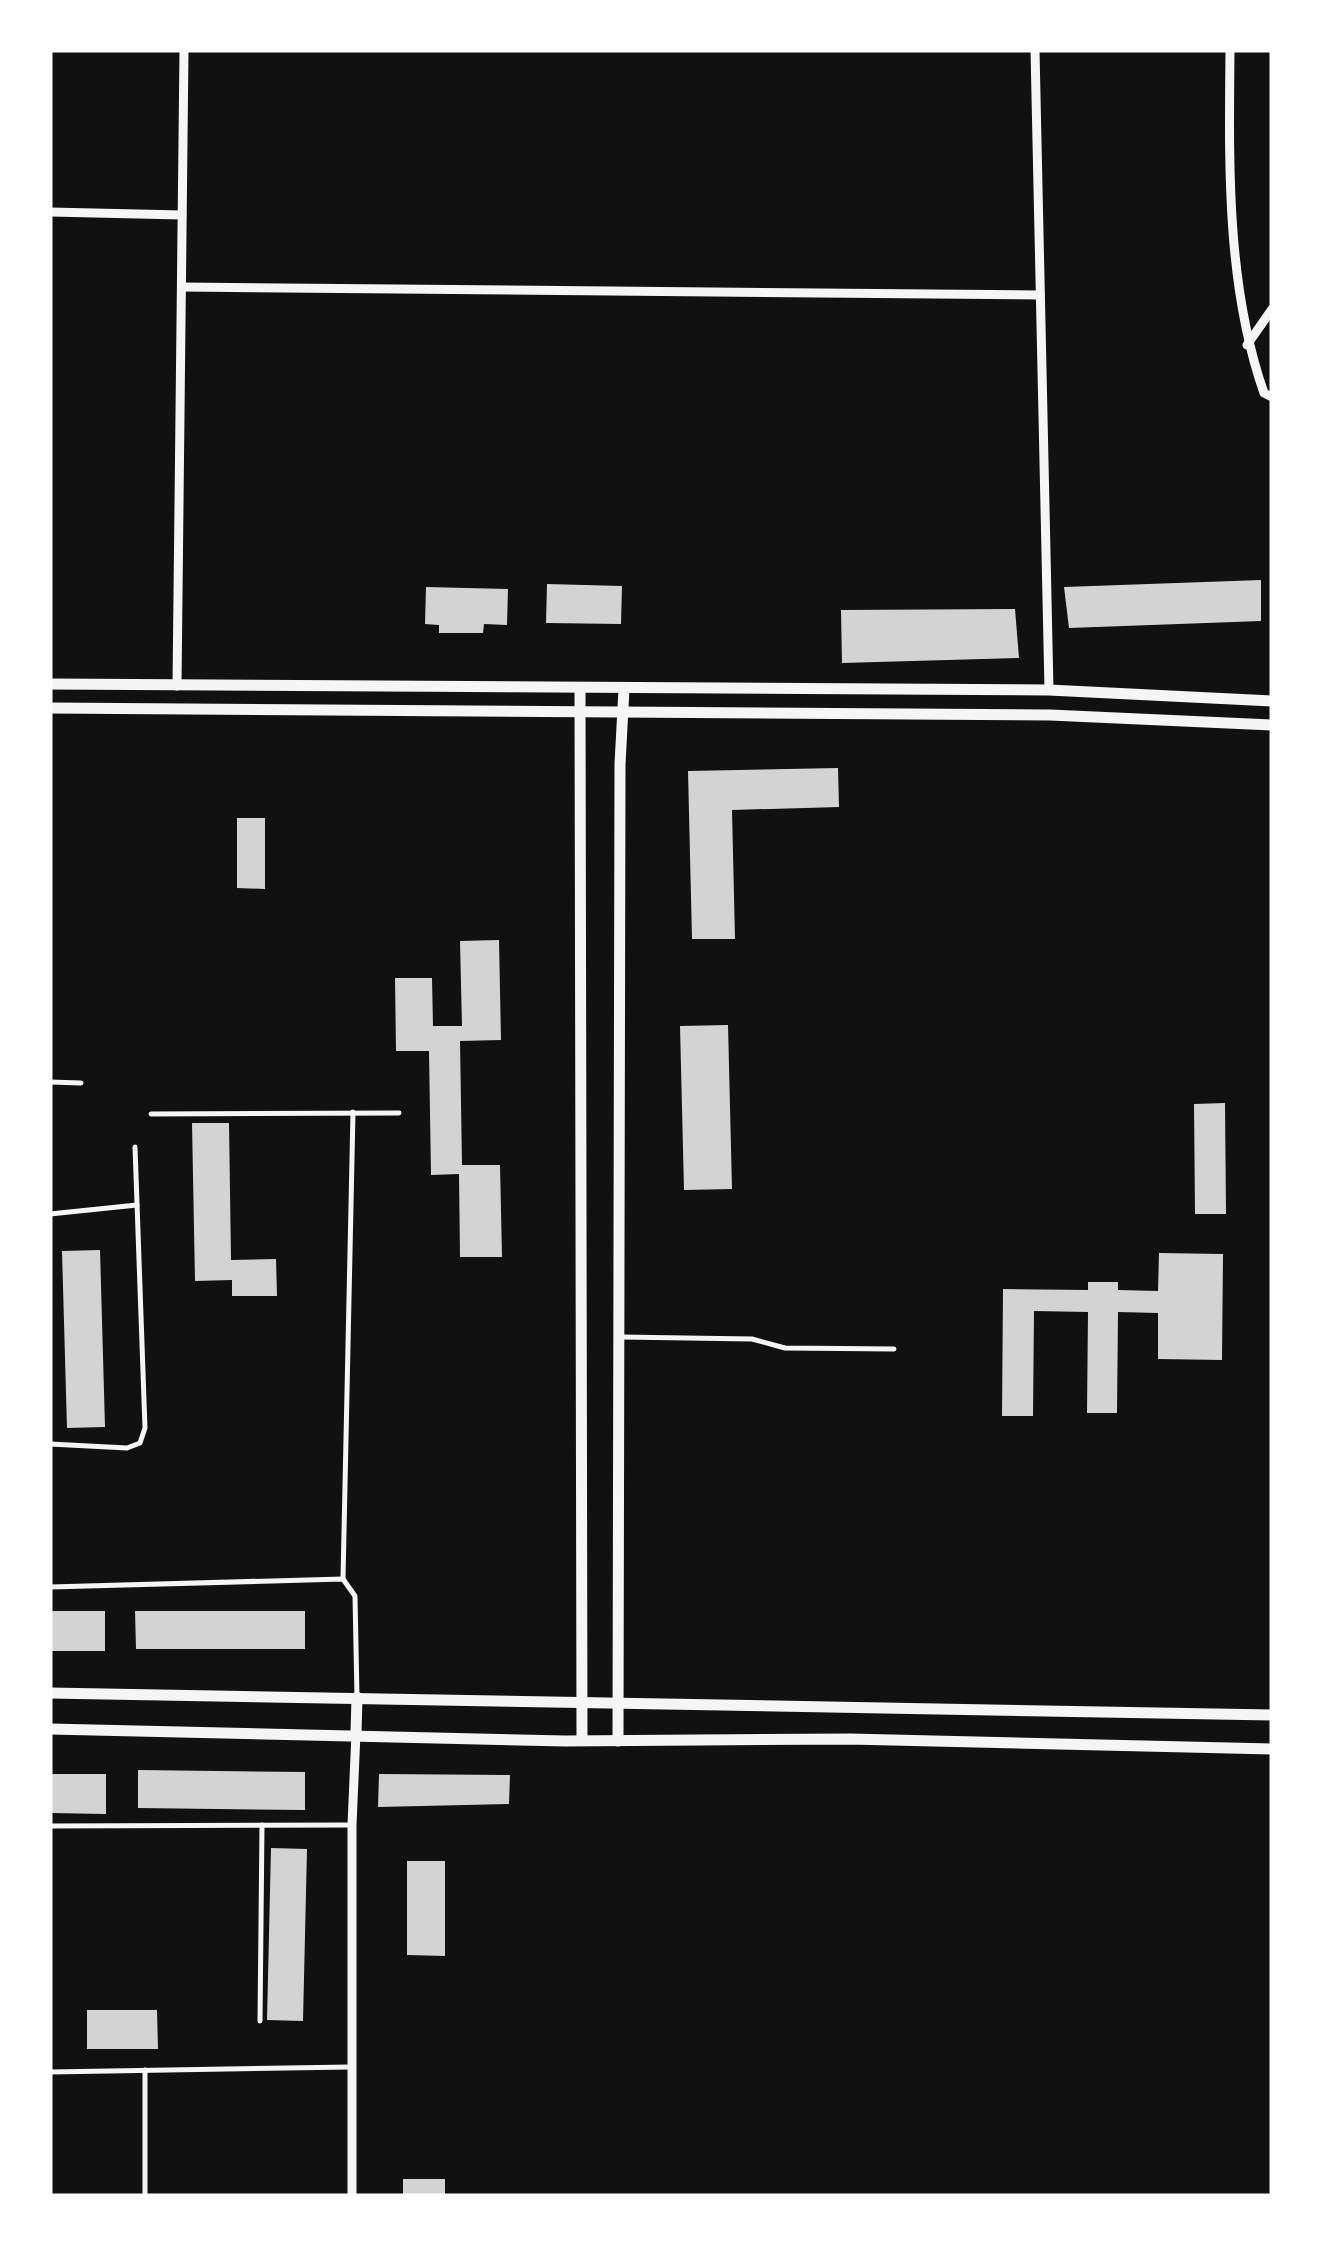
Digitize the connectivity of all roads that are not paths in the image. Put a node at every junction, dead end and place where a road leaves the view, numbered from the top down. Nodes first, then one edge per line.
1 (184, 50) edge
2 (1035, 50) edge
3 (1230, 50) edge
4 (50, 212) edge
5 (182, 214) junction
6 (182, 286) junction
7 (1040, 295) junction
8 (1272, 309) edge
9 (1247, 344) junction
10 (1272, 397) edge
11 (50, 684) edge
12 (177, 686) junction
13 (580, 688) junction
14 (624, 689) junction
15 (1049, 690) junction
16 (1272, 701) edge
17 (50, 708) edge
18 (579, 714) junction
19 (622, 715) junction
20 (1272, 725) edge
21 (50, 1082) edge
22 (81, 1083) dead end
23 (353, 1112) junction
24 (399, 1112) dead end
25 (151, 1114) dead end
26 (135, 1147) dead end
27 (137, 1205) junction
28 (50, 1214) edge
29 (618, 1337) junction
30 (894, 1349) dead end
31 (50, 1444) edge
32 (343, 1579) junction
33 (50, 1587) edge
34 (50, 1693) edge
35 (358, 1697) junction
36 (581, 1702) junction
37 (617, 1702) junction
38 (1272, 1715) edge
39 (50, 1729) edge
40 (356, 1733) junction
41 (582, 1740) junction
42 (618, 1741) junction
43 (1272, 1749) edge
44 (262, 1825) junction
45 (352, 1825) junction
46 (50, 1826) edge
47 (260, 2021) dead end
48 (350, 2067) junction
49 (146, 2070) junction
50 (50, 2072) edge
51 (145, 2196) edge
52 (352, 2196) edge

1 - 5 street
2 - 7 street
3 - 9 street
4 - 5 street
5 - 6 street
6 - 7 street
6 - 12 street
7 - 15 street
8 - 9 street
9 - 10 street
11 - 12 street
12 - 13 street
13 - 14 street
13 - 18 street
14 - 15 street
14 - 19 street
15 - 16 street
17 - 18 street
18 - 19 street
18 - 36 street
19 - 20 street
19 - 29 street
21 - 22 lane
23 - 24 lane
23 - 25 lane
23 - 32 lane
26 - 27 lane
27 - 28 lane
27 - 31 lane
29 - 30 lane
29 - 37 street
32 - 33 lane
32 - 35 lane
34 - 35 street
35 - 36 street
35 - 40 street
36 - 37 street
36 - 41 street
37 - 38 street
37 - 42 street
39 - 40 street
40 - 41 street
40 - 45 street
41 - 42 street
42 - 43 street
44 - 45 lane
44 - 46 lane
44 - 47 lane
45 - 48 street
48 - 49 lane
48 - 52 street
49 - 50 lane
49 - 51 lane

